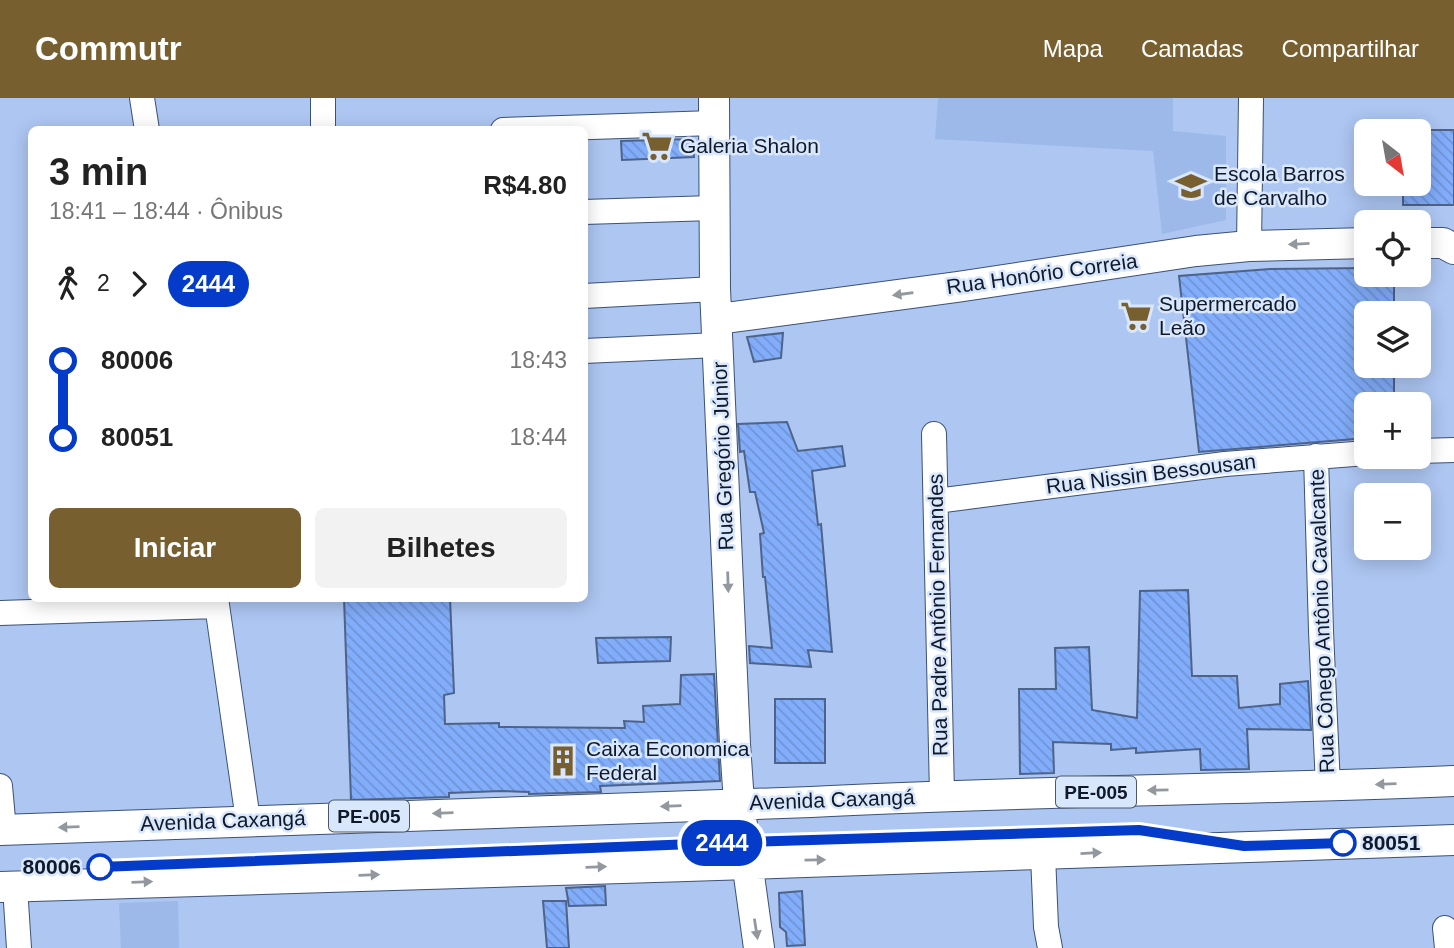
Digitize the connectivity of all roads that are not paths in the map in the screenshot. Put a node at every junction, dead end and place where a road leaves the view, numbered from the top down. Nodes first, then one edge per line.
1 (142, 98) edge
2 (323, 98) edge
3 (1251, 98) edge
4 (714, 111) edge
5 (146, 126) edge
6 (323, 126) edge
7 (547, 126) edge
8 (713, 208) junction
9 (588, 212) edge
10 (1354, 243) edge
11 (1249, 246) junction
12 (588, 297) edge
13 (717, 318) junction
14 (588, 350) edge
15 (934, 434) dead end
16 (1454, 450) edge
17 (1431, 451) edge
18 (1354, 454) edge
19 (1316, 456) junction
20 (936, 501) junction
21 (217, 602) edge
22 (0, 613) edge
23 (1454, 781) edge
24 (0, 786) edge
25 (1328, 786) junction
26 (942, 795) junction
27 (740, 809) junction
28 (248, 820) junction
29 (2, 830) edge
30 (1454, 839) edge
31 (1043, 855) junction
32 (747, 862) junction
33 (8, 887) edge
34 (19, 948) edge
35 (759, 948) edge
36 (1050, 948) edge

1 - 5 street
2 - 6 street
3 - 11 street
4 - 7 street
4 - 8 main road, Rua Gregório Júnior
8 - 9 street
8 - 13 main road, Rua Gregório Júnior
10 -> 11 main road, Rua Honório Correia
11 -> 13 main road, Rua Honório Correia
12 - 13 street
13 - 14 street
13 -> 27 main road, Rua Gregório Júnior
15 - 20 street, Rua Padre Antônio Fernandes
16 - 17 street
18 - 19 street, Rua Nissin Bessousan
19 - 20 street, Rua Nissin Bessousan
19 - 25 street, Rua Cônego Antônio Cavalcante
20 - 26 street, Rua Padre Antônio Fernandes
21 - 22 street
21 - 28 street
23 -> 25 main road, Avenida Caxangá / PE-005
24 - 29 street
25 -> 26 main road, Avenida Caxangá / PE-005
26 - 27 main road, Avenida Caxangá / PE-005
27 -> 28 main road, Avenida Caxangá / PE-005
27 - 32 main road, Rua Gregório Júnior
28 -> 29 main road, Avenida Caxangá / PE-005
31 -> 30 main road
32 -> 31 main road
31 - 36 street
33 -> 32 main road
32 -> 35 main road, Rua Gregório Júnior
33 - 34 street

